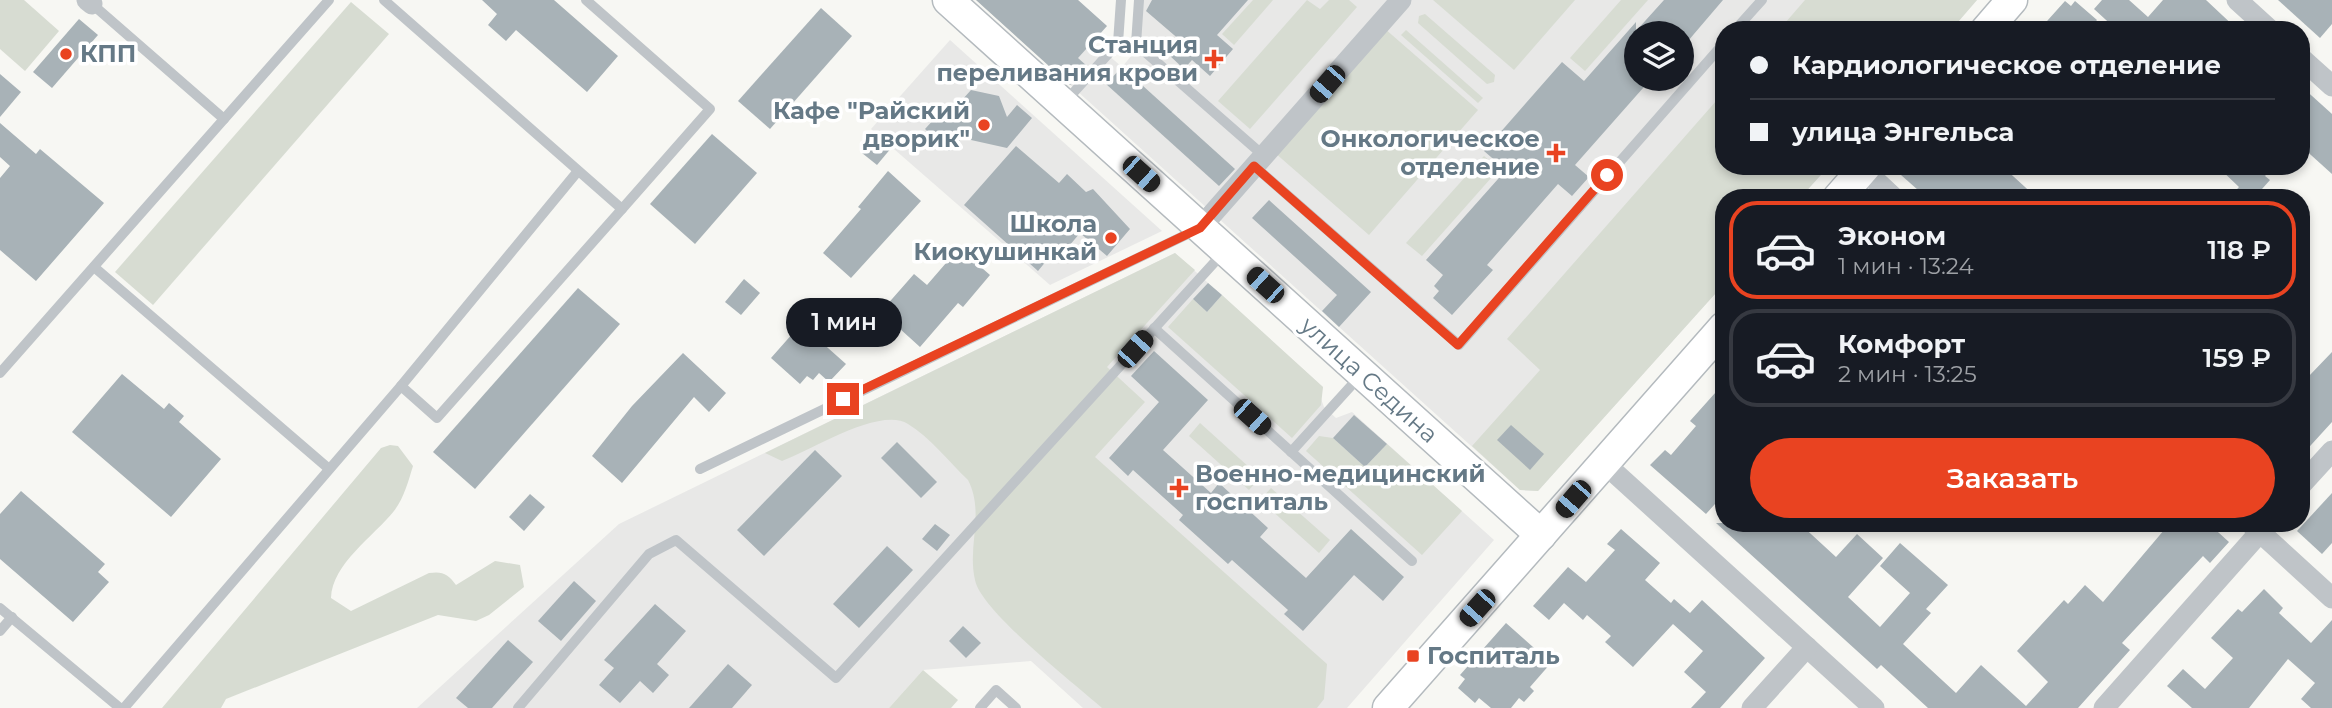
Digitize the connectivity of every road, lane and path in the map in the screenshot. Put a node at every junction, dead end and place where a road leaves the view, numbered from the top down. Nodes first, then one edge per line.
1 (329, 0) edge
2 (384, 0) edge
3 (586, 0) edge
4 (948, 0) edge
5 (1121, 0) edge
6 (1139, 0) edge
7 (1401, 0) edge
8 (1762, 0) edge
9 (2012, 0) edge
10 (2237, 0) edge
11 (90, 2) edge
12 (1743, 21) edge
13 (1994, 21) edge
14 (2260, 21) edge
15 (1715, 53) edge
16 (2310, 66) edge
17 (2332, 86) edge
18 (1063, 104) junction
19 (224, 119) junction
20 (1259, 161) junction
21 (578, 171) junction
22 (1858, 175) edge
23 (1871, 175) edge
24 (1846, 189) edge
25 (1885, 189) edge
26 (622, 209) junction
27 (1200, 228) junction
28 (1225, 250) junction
29 (94, 267) junction
30 (1154, 328) junction
31 (1715, 337) edge
32 (0, 373) edge
33 (1363, 373) junction
34 (401, 386) junction
35 (2332, 451) edge
36 (1291, 452) junction
37 (1604, 463) junction
38 (328, 468) junction
39 (700, 468) dead end
40 (2310, 475) edge
41 (2254, 532) edge
42 (2265, 532) edge
43 (1541, 535) junction
44 (1412, 561) dead end
45 (2332, 598) edge
46 (0, 608) edge
47 (12, 617) junction
48 (0, 631) edge
49 (1807, 647) junction
50 (122, 708) edge
51 (518, 708) edge
52 (980, 708) edge
53 (1016, 708) edge
54 (1388, 708) edge
55 (1752, 708) edge
56 (1874, 708) edge
57 (2104, 708) edge

1 - 19 lane
2 - 21 lane
3 - 26 lane
4 - 18 street, улица Седина
5 - 18 lane
6 - 20 lane
7 - 20 street
8 - 12 lane
9 - 13 street
10 - 14 street
11 - 19 lane
15 - 20 lane
16 - 17 street
18 - 27 street, улица Седина
19 - 29 lane
20 - 27 street
21 - 26 lane
21 - 34 lane
22 - 24 street
23 - 25 street
26 - 34 lane
27 - 28 street, улица Седина
27 - 39 lane
28 - 30 lane
28 - 33 street, улица Седина
29 - 32 lane
29 - 38 lane
30 - 36 lane
30 - 51 lane
31 - 37 street
33 - 36 lane
33 - 43 street, улица Седина
34 - 38 lane
35 - 40 street
36 - 44 lane
37 - 43 street
37 - 49 street
38 - 50 lane
41 - 57 street
42 - 45 street
43 - 54 street
46 - 47 lane
47 - 48 lane
47 - 50 lane
49 - 55 street
49 - 56 street
52 - 53 lane

